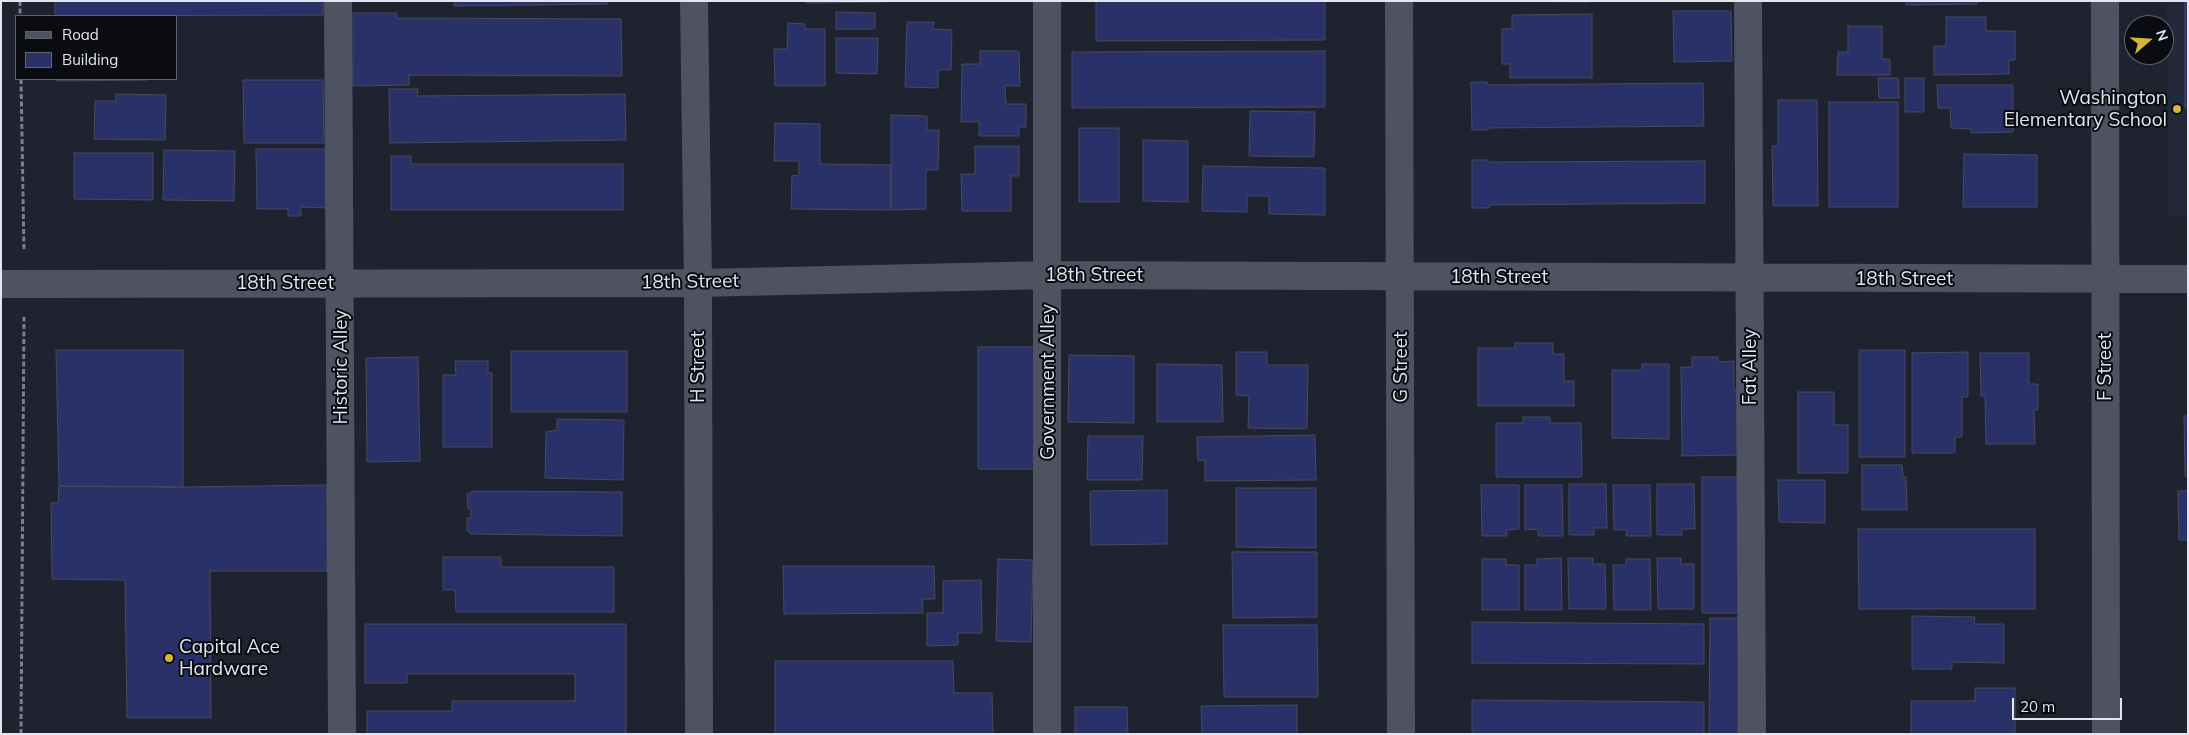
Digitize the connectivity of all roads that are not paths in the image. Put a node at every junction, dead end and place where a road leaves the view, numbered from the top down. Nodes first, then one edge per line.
1 (338, 1) edge
2 (694, 1) edge
3 (1047, 1) edge
4 (1399, 1) edge
5 (1748, 1) edge
6 (2105, 1) edge
7 (1048, 275) junction
8 (1400, 276) junction
9 (1750, 278) junction
10 (2188, 278) edge
11 (2105, 280) junction
12 (341, 283) junction
13 (698, 283) junction
14 (13, 284) edge
15 (342, 734) edge
16 (698, 734) edge
17 (1047, 734) edge
18 (1401, 734) edge
19 (1752, 734) edge
20 (2106, 734) edge

1 - 12 street, Historic Alley
2 - 13 street, H Street
3 - 7 street, Government Alley
4 - 8 street, G Street
5 - 9 street, Fat Alley
6 - 11 street, F Street
7 - 8 street, 18th Street
7 - 13 street, 18th Street
7 - 17 street, Government Alley
8 - 9 street, 18th Street
8 - 18 street, G Street
9 - 11 street, 18th Street
9 - 19 street, Fat Alley
10 - 11 street, 18th Street
11 - 20 street, F Street
12 - 13 street, 18th Street
12 - 14 street, 18th Street
12 - 15 street, Historic Alley
13 - 16 street, H Street

